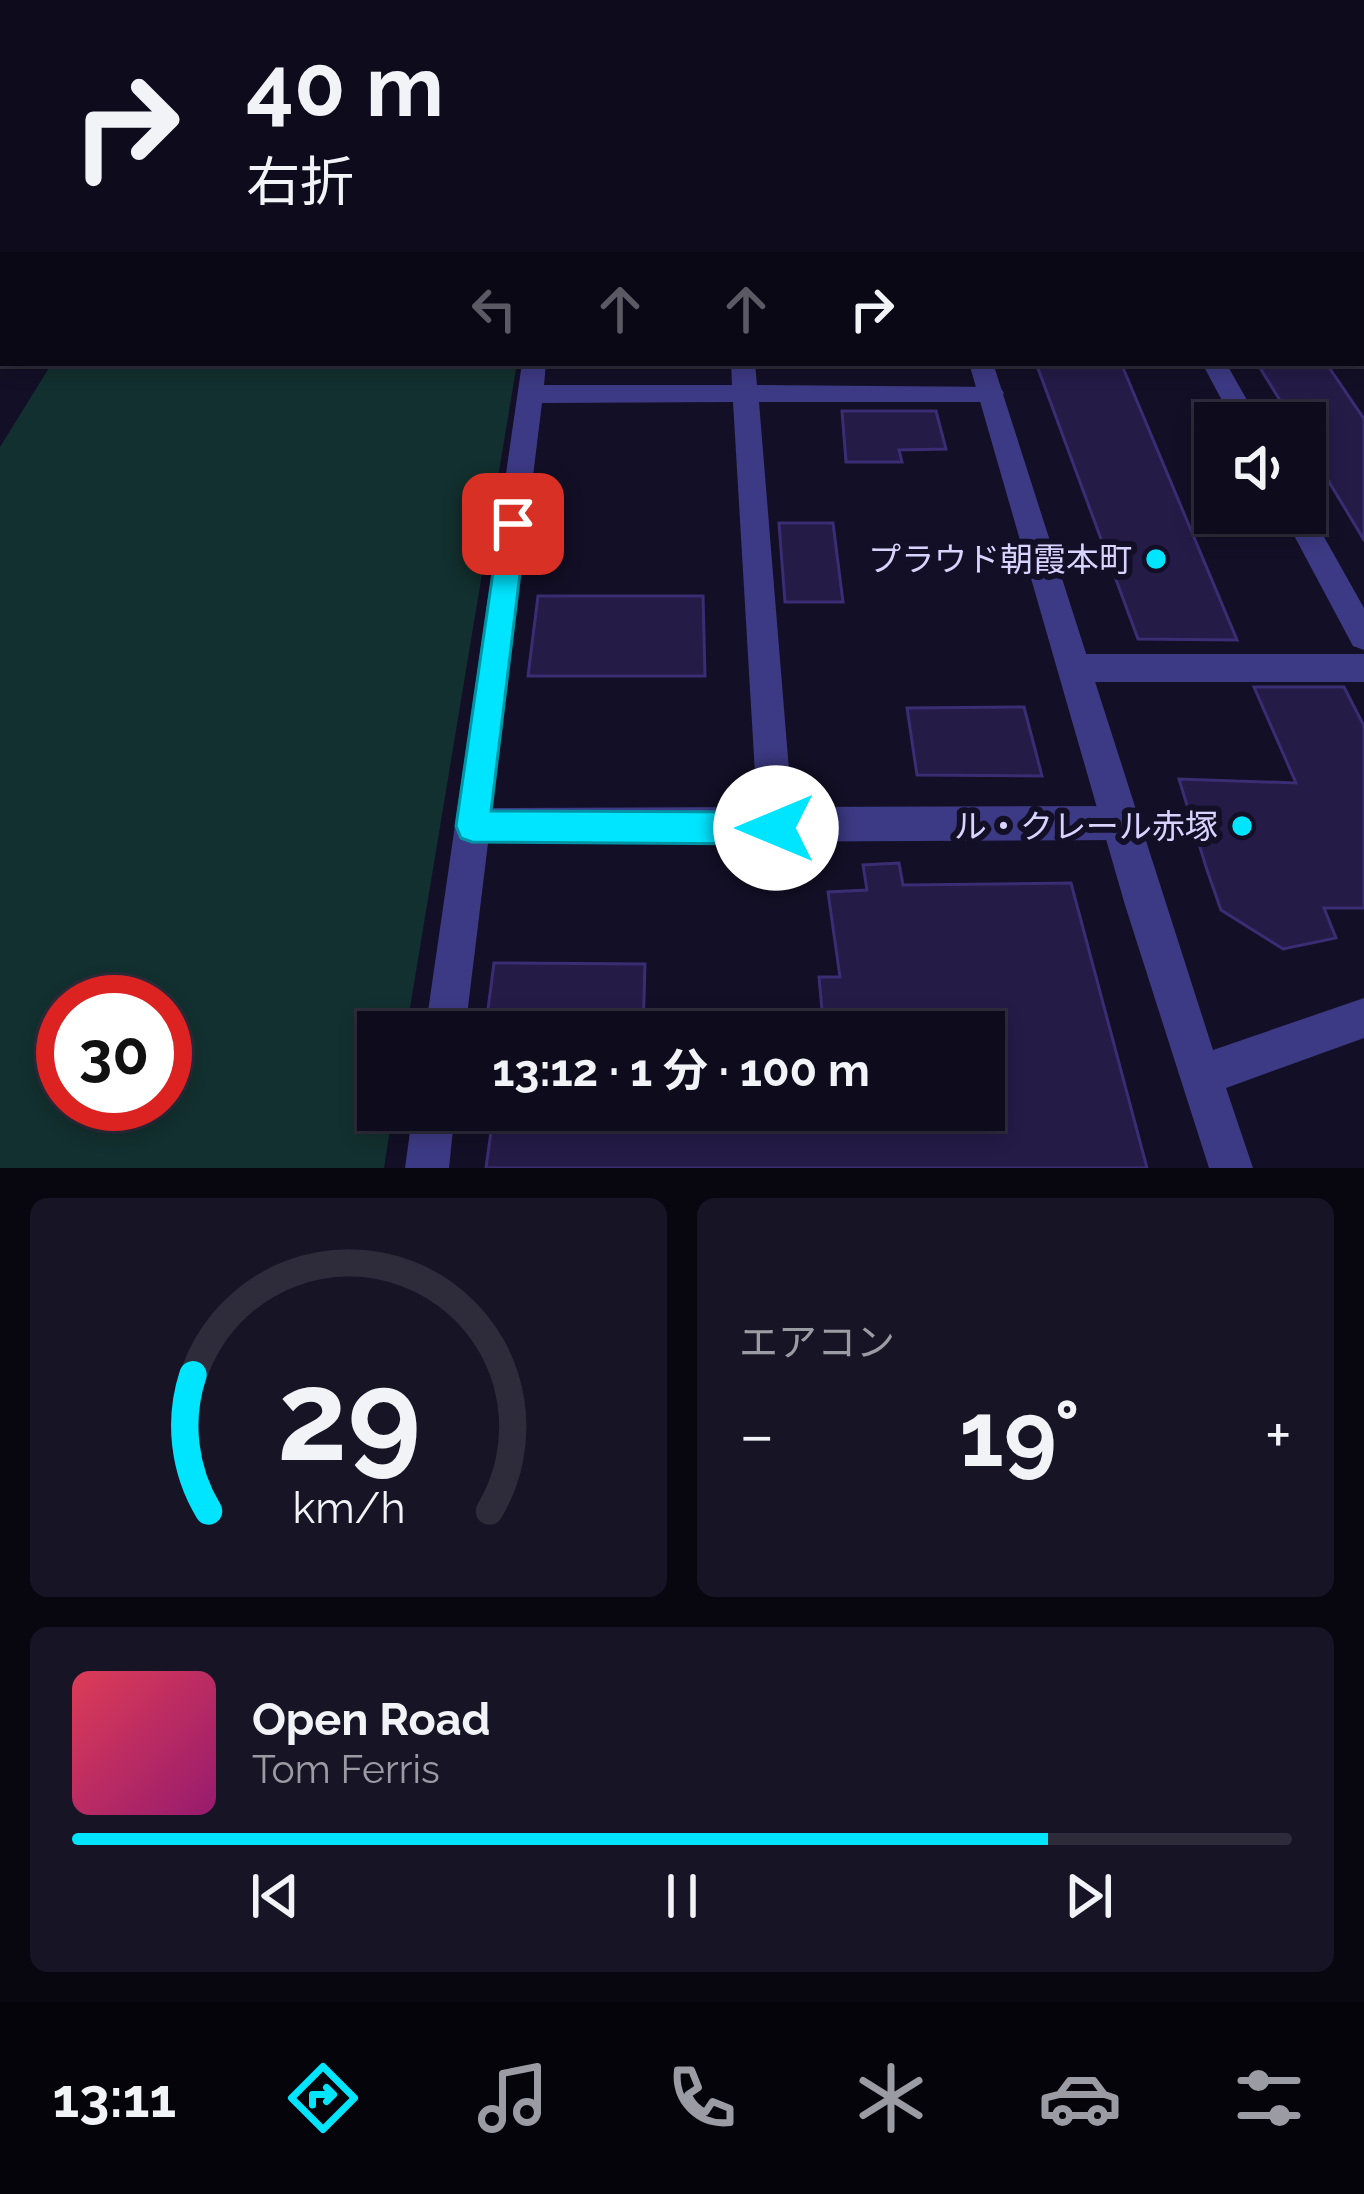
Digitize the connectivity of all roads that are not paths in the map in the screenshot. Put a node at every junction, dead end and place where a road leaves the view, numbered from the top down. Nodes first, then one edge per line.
1 (743, 366) edge
2 (1216, 366) edge
3 (532, 378) edge
4 (986, 378) edge
5 (746, 395) junction
6 (1235, 402) edge
7 (1307, 534) edge
8 (1364, 638) edge
9 (1073, 668) junction
10 (1364, 668) edge
11 (1121, 823) junction
12 (472, 826) junction
13 (776, 828) junction
14 (448, 1011) edge
15 (1364, 1018) edge
16 (1201, 1076) junction
17 (431, 1131) edge
18 (427, 1168) edge
19 (1231, 1168) edge

1 - 5 street
2 - 6 street
3 - 5 street
3 - 12 street
4 - 5 street
4 - 9 street
5 - 13 street
7 - 8 street
9 - 10 street
9 - 11 street
11 - 13 street
11 - 16 street
12 - 13 street
12 - 14 street
15 - 16 street
16 - 19 street
17 - 18 street

